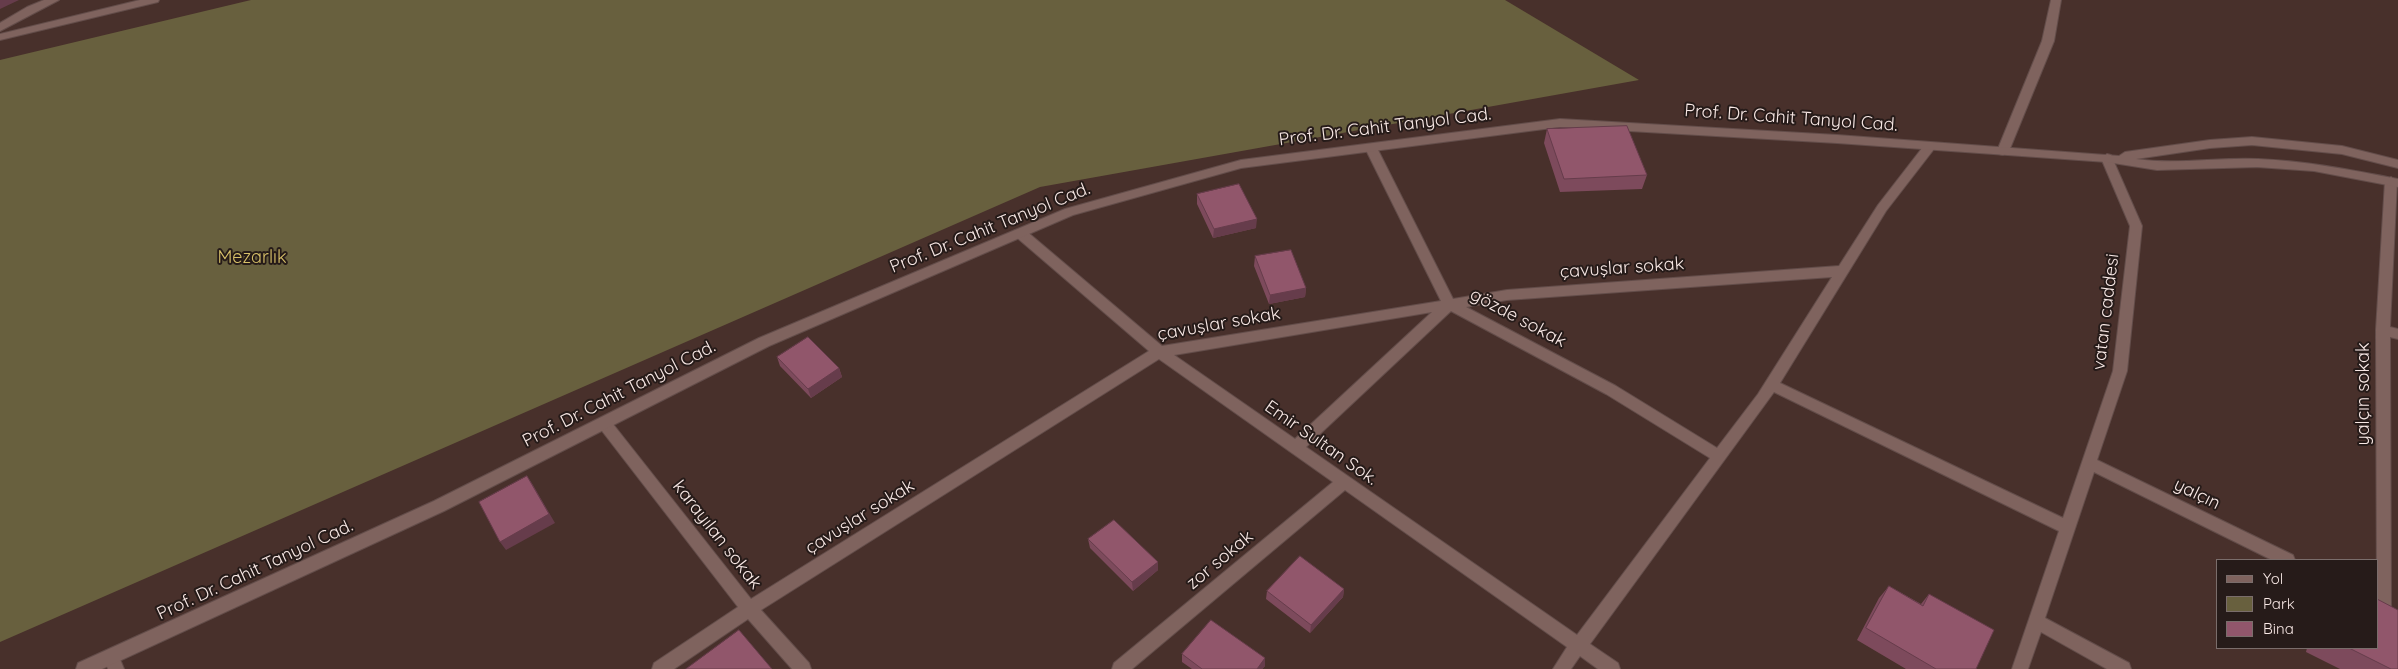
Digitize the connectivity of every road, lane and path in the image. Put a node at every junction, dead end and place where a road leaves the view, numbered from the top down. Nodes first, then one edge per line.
1 (54, 0) edge
2 (154, 0) edge
3 (2056, 0) edge
4 (0, 28) edge
5 (0, 37) edge
6 (1930, 146) junction
7 (1371, 148) junction
8 (2003, 151) junction
9 (2107, 158) junction
10 (2398, 164) edge
11 (2394, 182) edge
12 (1020, 233) junction
13 (1842, 271) junction
14 (1449, 304) junction
15 (2383, 330) junction
16 (2398, 334) edge
17 (1159, 352) junction
18 (1772, 385) junction
19 (604, 423) junction
20 (1295, 448) junction
21 (1720, 457) junction
22 (2089, 463) junction
23 (1344, 482) junction
24 (2068, 528) junction
25 (2285, 559) edge
26 (2380, 606) edge
27 (749, 609) junction
28 (2398, 615) edge
29 (2037, 622) junction
30 (1579, 645) junction
31 (113, 663) edge
32 (1601, 666) edge
33 (84, 669) edge
34 (660, 669) edge
35 (803, 669) edge
36 (1120, 669) edge
37 (1561, 669) edge
38 (2020, 669) edge
39 (2123, 669) edge

1 - 4 street
2 - 5 street
3 - 8 street
6 - 7 street, Prof. Dr. Cahit Tanyol Cad.
6 - 8 street, Prof. Dr. Cahit Tanyol Cad.
6 - 13 street
7 - 12 street, Prof. Dr. Cahit Tanyol Cad.
7 - 14 street, gözde sokak
8 - 9 street, Prof. Dr. Cahit Tanyol Cad.
9 - 10 street
9 - 11 street
9 - 22 street, vatan caddesi
11 - 15 street, yalçın sokak
12 - 17 street, Emir Sultan Sok.
12 - 19 street, Prof. Dr. Cahit Tanyol Cad.
13 - 14 street, çavuşlar sokak
13 - 18 street
14 - 17 street, çavuşlar sokak
14 - 20 street
14 - 21 street, gözde sokak
15 - 16 street
15 - 26 street, yalçın sokak
17 - 20 street, Emir Sultan Sok.
17 - 27 street, çavuşlar sokak
18 - 21 street
18 - 24 street
19 - 27 street, karayılan sokak
19 - 31 street, Prof. Dr. Cahit Tanyol Cad.
20 - 23 street, Emir Sultan Sok.
21 - 30 street
22 - 24 street, vatan caddesi
22 - 25 street, yalçın
23 - 30 street, Emir Sultan Sok.
23 - 36 street, zor sokak
24 - 29 street, vatan caddesi
26 - 28 street
27 - 34 street, çavuşlar sokak
27 - 35 street, karayılan sokak
29 - 38 street, vatan caddesi
29 - 39 street
30 - 32 street, Emir Sultan Sok.
30 - 37 street
31 - 33 street, Prof. Dr. Cahit Tanyol Cad.

